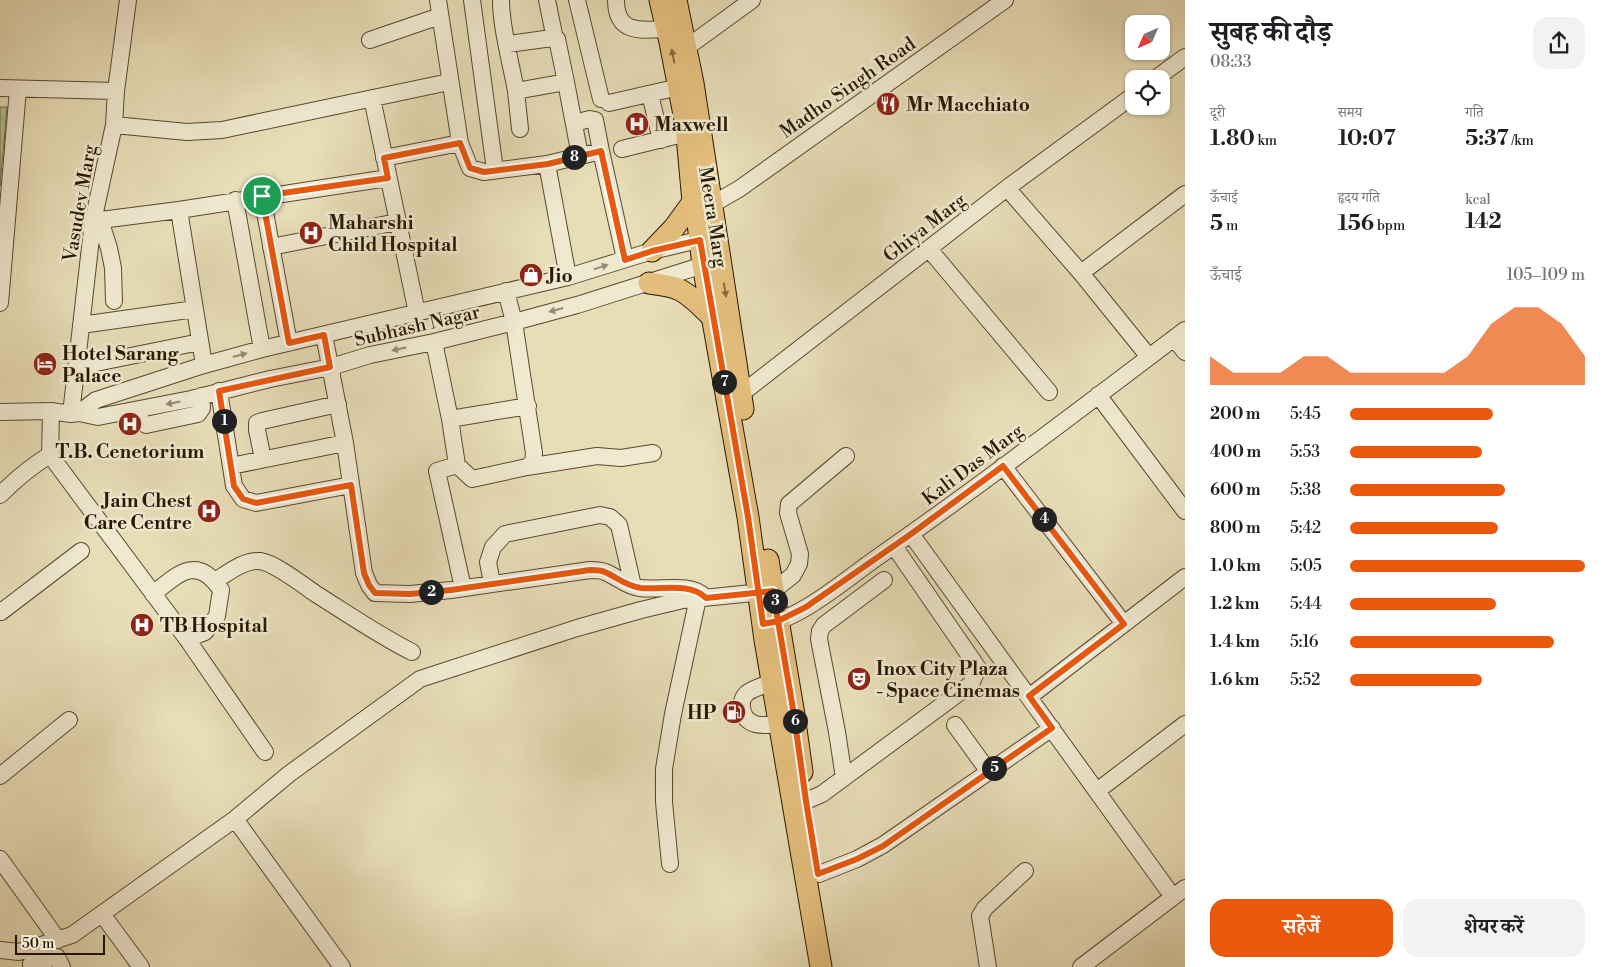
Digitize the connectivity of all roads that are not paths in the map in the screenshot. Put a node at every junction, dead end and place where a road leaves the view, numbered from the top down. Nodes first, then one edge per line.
1 (128, 0) edge
2 (472, 0) edge
3 (501, 0) edge
4 (547, 0) edge
5 (577, 0) edge
6 (616, 0) edge
7 (660, 0) edge
8 (676, 0) edge
9 (752, 0) edge
10 (1005, 0) edge
11 (439, 8) edge
12 (667, 29) junction
13 (555, 38) junction
14 (370, 40) dead end
15 (508, 44) junction
16 (686, 48) junction
17 (1185, 57) edge
18 (1167, 70) edge
19 (450, 82) junction
20 (566, 82) junction
21 (0, 88) edge
22 (679, 88) junction
23 (18, 89) junction
24 (116, 91) junction
25 (516, 91) junction
26 (650, 94) junction
27 (372, 98) junction
28 (1125, 102) edge
29 (574, 122) junction
30 (114, 125) junction
31 (520, 129) dead end
32 (687, 133) junction
33 (661, 140) junction
34 (460, 143) junction
35 (622, 149) dead end
36 (601, 151) junction
37 (580, 156) junction
38 (384, 158) junction
39 (548, 164) junction
40 (496, 170) junction
41 (388, 178) junction
42 (1007, 188) junction
43 (1185, 194) edge
44 (262, 196) junction
45 (235, 200) junction
46 (700, 206) junction
47 (179, 210) junction
48 (96, 220) junction
49 (398, 222) junction
50 (708, 238) junction
51 (271, 246) junction
52 (929, 249) junction
53 (652, 251) junction
54 (625, 260) junction
55 (712, 263) junction
56 (1081, 273) junction
57 (568, 277) junction
58 (649, 283) junction
59 (506, 291) junction
60 (114, 301) dead end
61 (0, 303) edge
62 (195, 308) junction
63 (417, 313) junction
64 (713, 318) junction
65 (514, 322) junction
66 (82, 325) junction
67 (1180, 334) edge
68 (324, 335) junction
69 (200, 342) junction
70 (434, 342) junction
71 (289, 343) junction
72 (262, 349) junction
73 (1185, 352) edge
74 (1149, 357) junction
75 (204, 365) junction
76 (76, 367) junction
77 (330, 367) junction
78 (219, 391) junction
79 (1049, 392) dead end
80 (741, 394) junction
81 (1098, 395) junction
82 (338, 404) junction
83 (528, 406) junction
84 (51, 411) junction
85 (0, 412) edge
86 (75, 413) junction
87 (450, 420) junction
88 (345, 443) junction
89 (653, 453) dead end
90 (50, 456) junction
91 (846, 456) dead end
92 (263, 459) junction
93 (457, 465) junction
94 (231, 466) junction
95 (1003, 466) junction
96 (528, 467) junction
97 (351, 485) junction
98 (0, 495) edge
99 (1185, 511) edge
100 (911, 534) junction
101 (894, 546) junction
102 (81, 551) dead end
103 (871, 562) junction
104 (908, 566) junction
105 (1185, 577) edge
106 (884, 580) junction
107 (215, 581) junction
108 (492, 583) junction
109 (633, 586) junction
110 (463, 588) junction
111 (765, 592) junction
112 (153, 594) junction
113 (702, 598) junction
114 (0, 610) edge
115 (771, 623) junction
116 (1124, 624) junction
117 (187, 640) junction
118 (412, 652) dead end
119 (772, 682) junction
120 (1029, 696) junction
121 (69, 720) dead end
122 (779, 724) junction
123 (1185, 724) edge
124 (955, 725) dead end
125 (1052, 728) junction
126 (265, 752) dead end
127 (989, 772) junction
128 (0, 776) edge
129 (844, 778) junction
130 (1097, 791) junction
131 (806, 801) junction
132 (235, 819) junction
133 (0, 859) edge
134 (670, 864) dead end
135 (1025, 871) dead end
136 (818, 874) junction
137 (1179, 893) edge
138 (102, 914) junction
139 (58, 940) junction
140 (0, 950) edge
141 (30, 960) edge
142 (62, 967) edge
143 (141, 967) edge
144 (342, 967) edge
145 (821, 967) edge
146 (835, 967) edge
147 (988, 967) edge
148 (1082, 967) edge

1 - 24 street, Vasudev Marg
2 - 40 street
3 - 15 street
4 - 13 street
5 - 26 street
6 - 12 street
7 - 12 main road, Meera Marg
8 - 16 main road, Meera Marg
9 - 16 street
10 - 46 street, Madho Singh Road
11 - 14 street
11 - 19 street
22 -> 12 main road, Meera Marg
13 - 15 street
13 - 20 street
15 - 25 street
16 - 46 main road, Meera Marg
17 - 18 street
19 - 27 street
19 - 34 street
20 - 25 street
20 - 29 street
21 - 23 street
22 - 26 street
22 - 32 main road, Meera Marg
23 - 24 street
23 - 61 street
24 - 30 street, Vasudev Marg
25 - 31 street
26 - 33 street
27 - 30 street
27 - 38 street
28 - 42 street, Ghiya Marg
29 - 36 street
29 - 37 street
30 - 48 street, Vasudev Marg
32 - 33 street
32 - 46 main road, Meera Marg
33 - 35 street
34 - 38 street
34 - 40 street
36 - 37 street
36 - 54 street
37 - 39 street
38 - 41 street
39 - 40 street
39 - 57 street
41 - 44 street
41 - 49 street
42 - 52 street, Ghiya Marg
42 - 56 street
43 - 56 street
44 - 45 street
44 - 51 street
45 - 47 street
45 - 72 street
46 - 50 main road, Meera Marg
46 - 53 main road
47 - 48 street
47 - 62 street
48 - 60 street
48 - 66 street, Vasudev Marg
49 - 51 street
49 - 63 street
50 - 53 street
50 - 55 main road, Meera Marg
51 - 71 street
52 - 79 street
52 - 80 street, Ghiya Marg
53 - 54 street
57 -> 54 street
55 - 58 street, Subhash Nagar
55 - 64 main road, Meera Marg
55 -> 80 main road, Meera Marg
56 - 74 street
57 - 59 street
58 - 64 main road
58 -> 65 street, Subhash Nagar
59 - 63 street
59 - 65 street
62 - 66 street
62 - 69 street
63 - 68 street
64 - 111 main road, Meera Marg
65 - 70 street, Subhash Nagar
65 - 83 street
66 - 76 street, Vasudev Marg
67 - 73 street
67 - 74 street, Kali Das Marg
68 - 71 street
68 - 77 street
69 - 75 street
69 - 76 street
70 -> 77 street, Subhash Nagar
70 - 87 street
71 - 72 street
75 -> 72 street
74 - 81 street, Kali Das Marg
75 - 86 street
76 - 86 street, Vasudev Marg
77 - 78 street, Subhash Nagar
77 - 82 street
78 - 86 street, Subhash Nagar
78 - 94 street
80 - 111 main road, Meera Marg
81 - 95 street, Kali Das Marg
81 - 99 street
82 - 88 street
82 - 92 street
83 - 87 street
83 - 96 street
84 - 85 street, Subhash Nagar
84 - 86 street, Subhash Nagar
84 - 90 street
87 - 93 street
88 - 92 street
88 - 97 street
89 - 96 street
90 - 98 street
90 - 112 street
91 - 111 street
92 - 94 street
93 - 96 street
93 - 110 street
94 - 97 street
95 - 100 street, Kali Das Marg
95 - 116 street
97 - 110 street
100 - 101 street, Kali Das Marg
100 - 120 street
101 - 103 street, Kali Das Marg
101 - 104 street
102 - 114 street
103 - 106 street
103 - 115 street, Kali Das Marg
104 - 106 street
104 - 129 street
105 - 116 street
106 - 129 street
107 - 112 street
107 - 117 street
107 - 118 street
108 - 109 street
108 - 109 street
108 - 110 street
109 - 113 street
111 - 113 street
111 - 115 main road, Meera Marg
112 - 117 street
113 - 132 street
113 - 134 street
115 - 119 main road, Meera Marg
115 - 131 main road, Meera Marg
116 - 120 street
117 - 126 street
119 - 122 main road, Meera Marg
119 - 122 street
120 - 125 street
121 - 128 street
122 - 145 main road, Meera Marg
123 - 130 street
124 - 127 street
125 - 127 street
125 - 130 street
127 - 136 street
129 - 131 street
130 - 137 street
131 - 136 main road, Meera Marg
132 - 138 street
132 - 144 street
133 - 139 street
135 - 147 street
136 - 146 main road, Meera Marg
137 - 148 street
138 - 139 street
138 - 143 street
139 - 141 street
140 - 141 street
141 - 142 street

